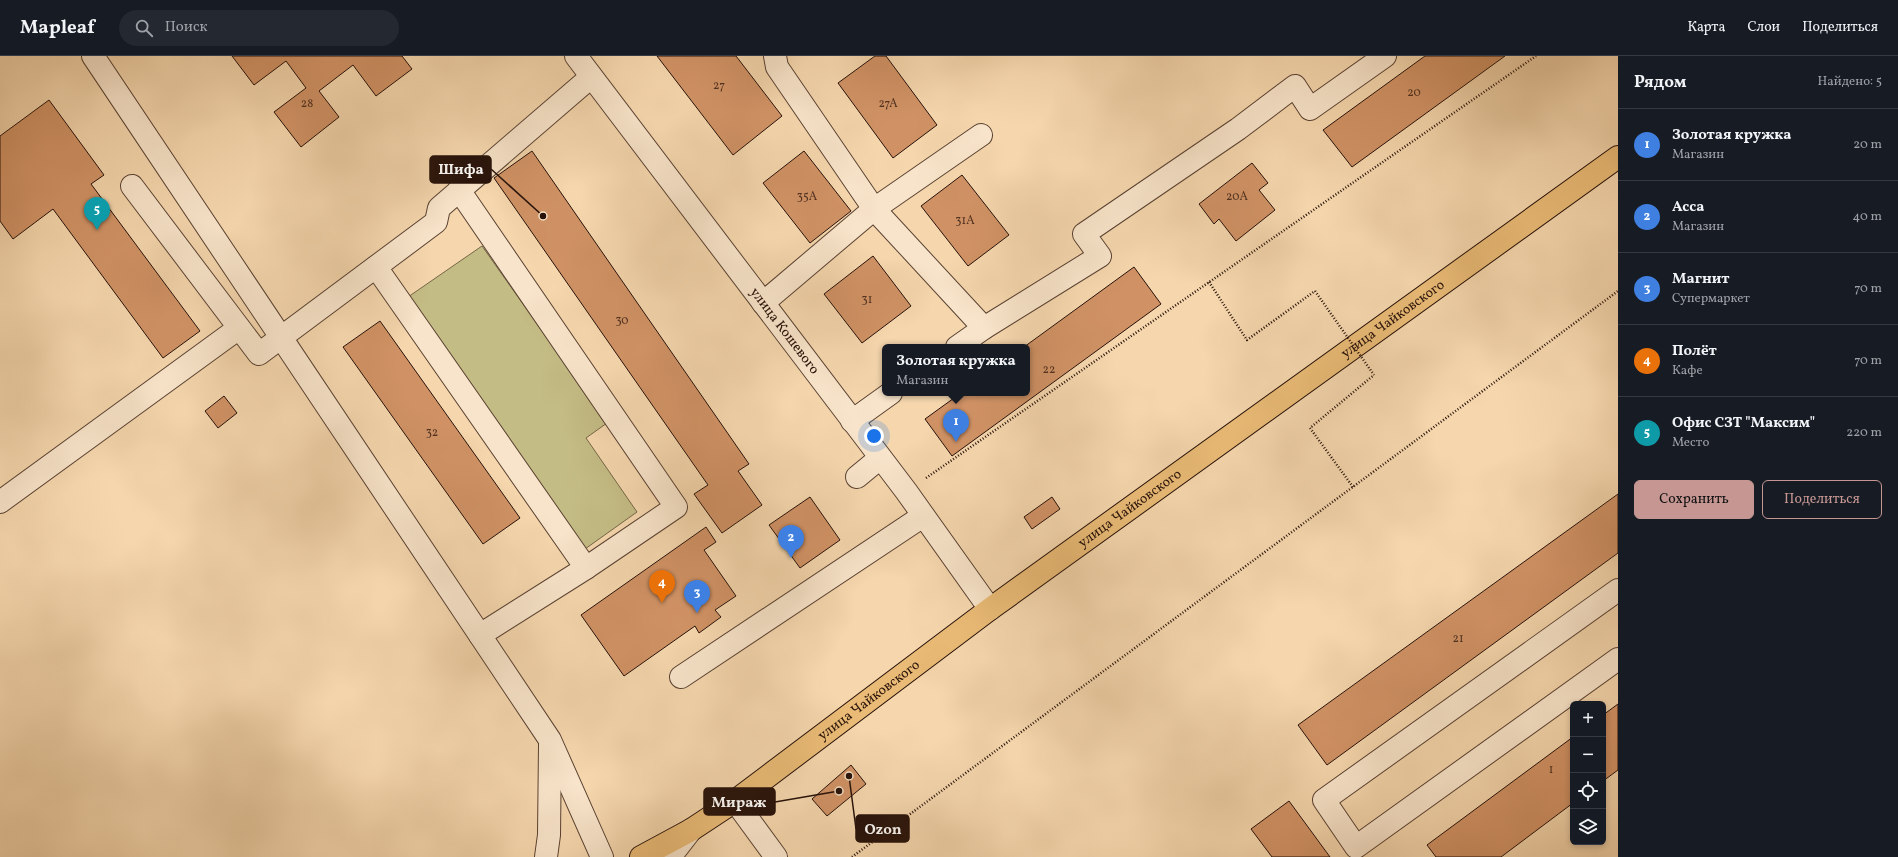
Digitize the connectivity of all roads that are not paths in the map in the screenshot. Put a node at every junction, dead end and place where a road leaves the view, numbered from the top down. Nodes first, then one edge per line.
1 (93, 56) edge
2 (576, 56) edge
3 (775, 56) edge
4 (1385, 56) edge
5 (591, 77) junction
6 (981, 135) dead end
7 (1618, 157) edge
8 (132, 186) dead end
9 (459, 190) junction
10 (874, 209) junction
11 (376, 267) junction
12 (763, 303) junction
13 (239, 328) junction
14 (984, 328) junction
15 (281, 337) junction
16 (961, 344) edge
17 (887, 396) edge
18 (852, 420) junction
19 (880, 458) junction
20 (857, 477) dead end
21 (0, 502) edge
22 (923, 516) junction
23 (586, 568) junction
24 (1618, 590) edge
25 (990, 609) junction
26 (480, 635) junction
27 (1618, 659) edge
28 (681, 677) dead end
29 (550, 740) junction
30 (735, 801) junction
31 (692, 830) junction
32 (546, 857) edge
33 (602, 857) edge
34 (641, 857) edge
35 (670, 857) edge
36 (776, 857) edge

1 - 15 street
2 - 5 street, улица Кошевого
3 - 10 street
4 - 14 street
5 - 9 street
5 - 12 street, улица Кошевого
6 - 10 street
7 - 25 main road, улица Чайковского
8 - 13 street
9 - 11 street
9 - 23 street
10 - 12 street
10 - 14 street
11 - 15 street
11 - 23 street
12 - 18 street, улица Кошевого
13 - 15 street
13 - 21 street
14 - 16 street
15 - 26 street
17 - 18 street
18 - 19 street, улица Кошевого
19 - 20 street
19 - 22 street, улица Кошевого
22 - 25 street, улица Кошевого
22 - 28 street
23 - 26 street
24 - 27 street
25 - 30 main road, улица Чайковского
26 - 29 street
29 - 32 street
29 - 33 street
30 - 31 main road, улица Чайковского
30 - 36 street
31 - 34 main road, улица Чайковского
31 - 35 street

